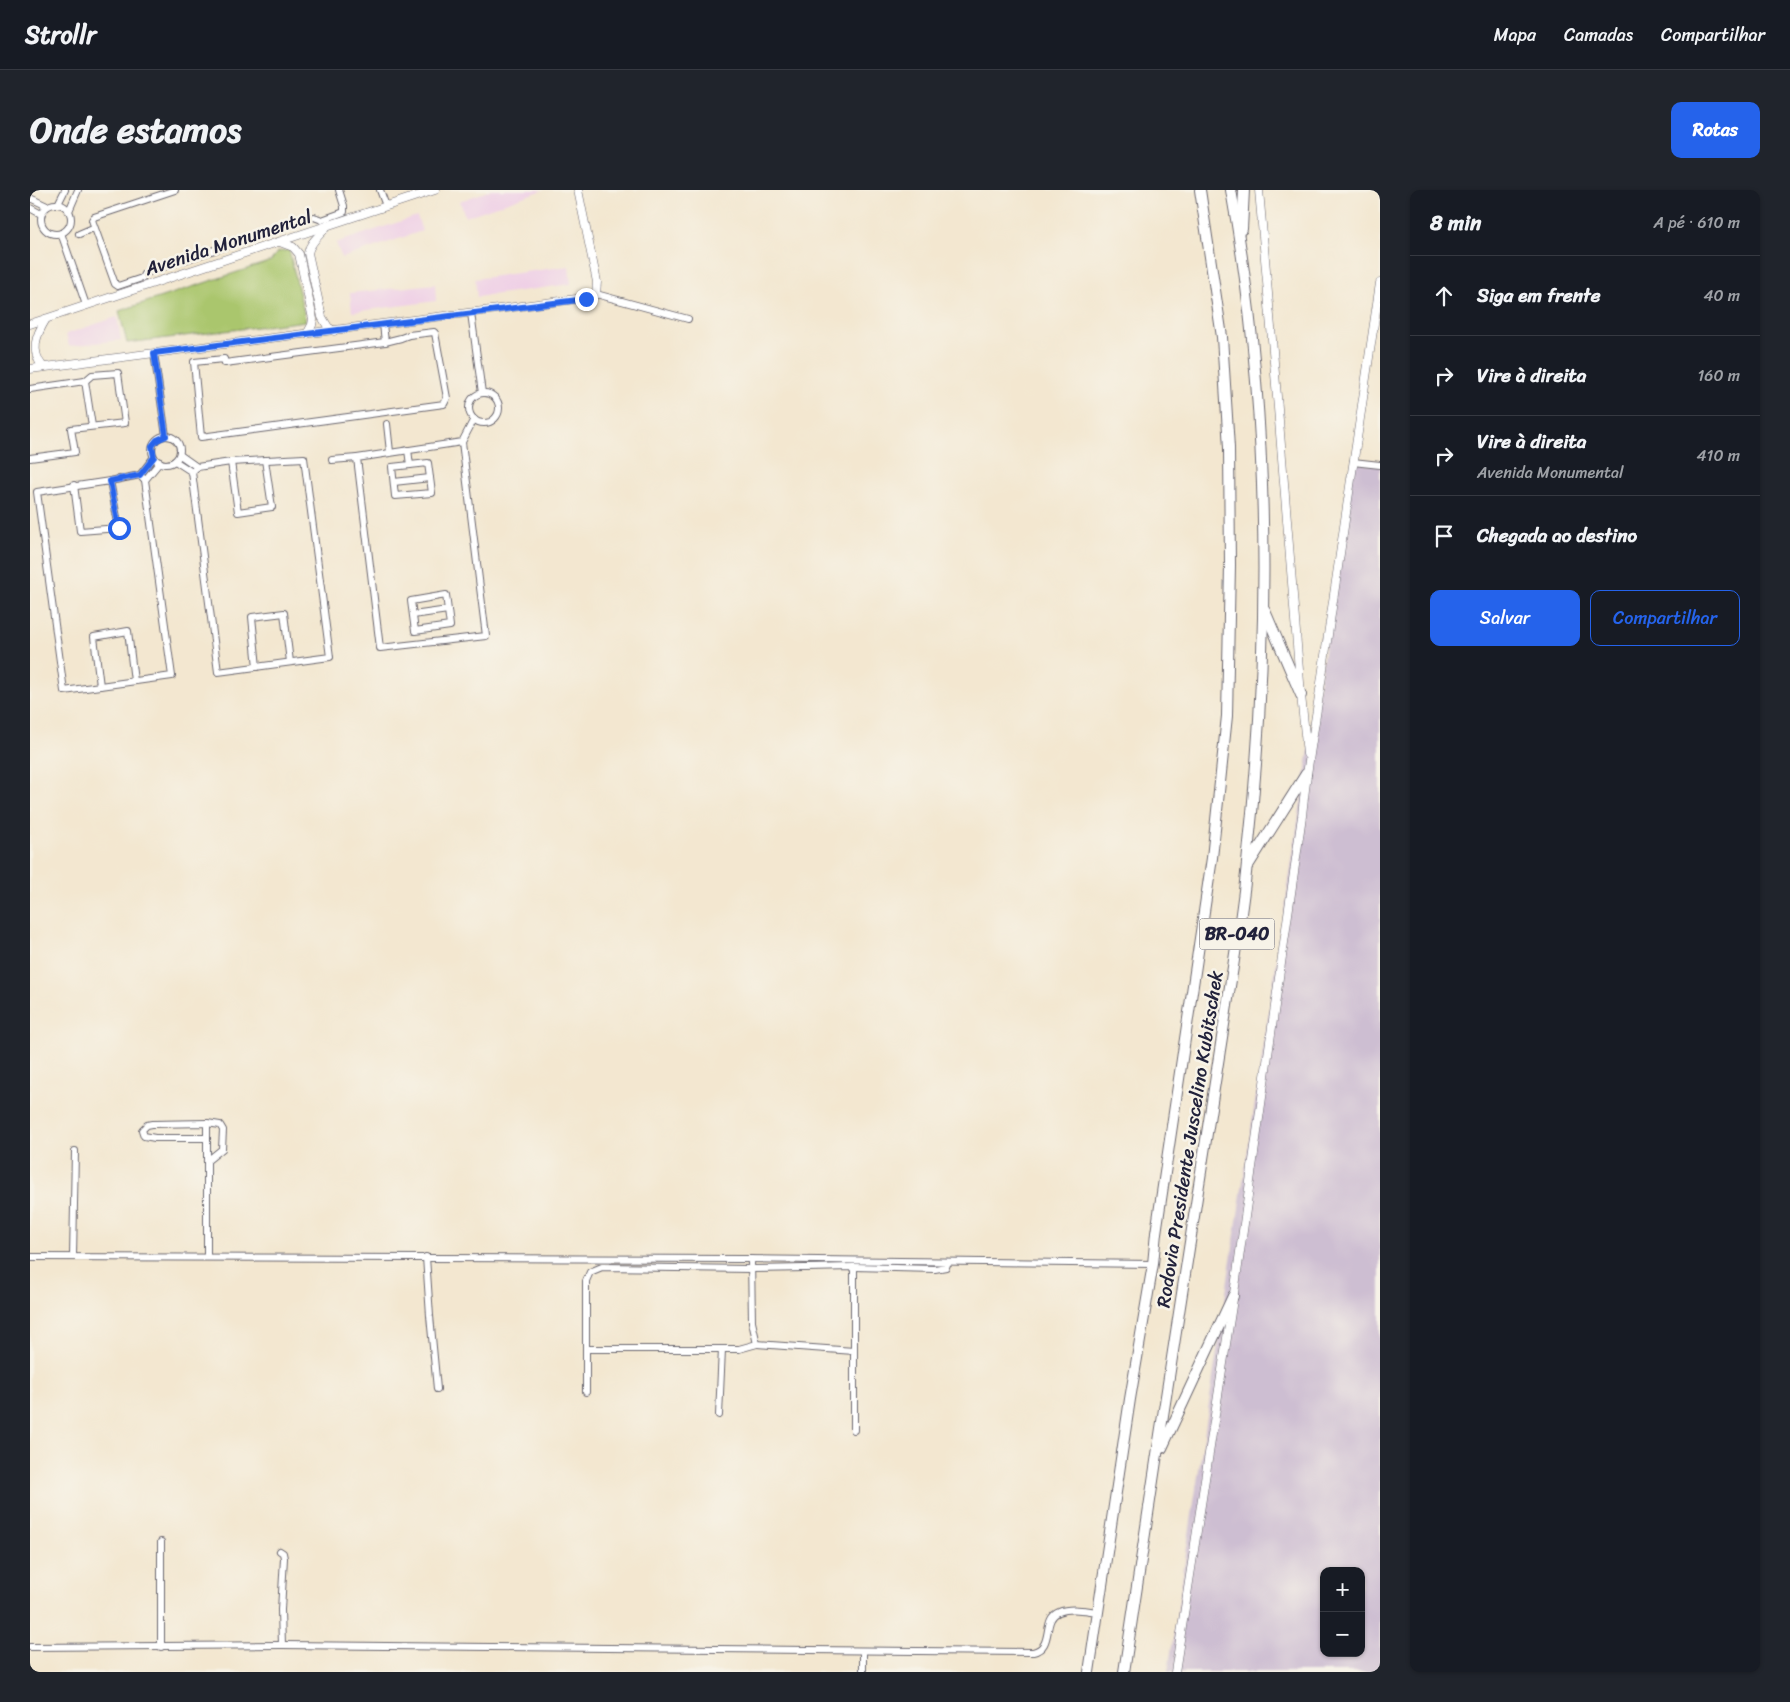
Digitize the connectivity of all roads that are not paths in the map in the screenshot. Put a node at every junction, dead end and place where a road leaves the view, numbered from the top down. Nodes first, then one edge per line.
1 (64, 190) edge
2 (78, 190) edge
3 (175, 190) edge
4 (339, 190) edge
5 (380, 190) edge
6 (435, 190) edge
7 (578, 190) edge
8 (1200, 190) edge
9 (1231, 190) edge
10 (1244, 190) edge
11 (1258, 190) edge
12 (30, 198) edge
13 (58, 204) junction
14 (47, 206) junction
15 (386, 206) junction
16 (30, 208) edge
17 (69, 211) junction
18 (41, 214) junction
19 (328, 226) junction
20 (93, 228) junction
21 (61, 233) junction
22 (79, 234) dead end
23 (280, 242) junction
24 (1241, 242) junction
25 (233, 243) junction
26 (221, 247) junction
27 (237, 256) junction
28 (225, 259) junction
29 (1380, 283) edge
30 (596, 294) junction
31 (86, 305) junction
32 (470, 313) junction
33 (46, 319) junction
34 (688, 319) dead end
35 (30, 324) edge
36 (383, 324) junction
37 (334, 331) junction
38 (307, 334) junction
39 (385, 342) junction
40 (154, 353) junction
41 (44, 367) junction
42 (30, 369) edge
43 (85, 381) junction
44 (30, 389) edge
45 (482, 393) junction
46 (474, 419) junction
47 (387, 424) dead end
48 (92, 426) junction
49 (166, 436) junction
50 (462, 442) junction
51 (408, 450) junction
52 (390, 452) junction
53 (30, 458) edge
54 (177, 458) junction
55 (357, 458) junction
56 (157, 460) junction
57 (265, 460) junction
58 (332, 460) dead end
59 (232, 462) junction
60 (1353, 462) junction
61 (410, 465) junction
62 (1380, 465) edge
63 (195, 469) junction
64 (140, 475) junction
65 (430, 478) junction
66 (145, 480) junction
67 (110, 481) junction
68 (394, 482) junction
69 (74, 485) junction
70 (1263, 606) junction
71 (448, 610) junction
72 (412, 615) junction
73 (431, 629) junction
74 (433, 642) junction
75 (290, 662) junction
76 (257, 667) junction
77 (134, 681) junction
78 (100, 686) junction
79 (1300, 695) junction
80 (1308, 761) junction
81 (1306, 774) junction
82 (1247, 867) junction
83 (207, 1123) junction
84 (207, 1138) junction
85 (75, 1151) dead end
86 (207, 1161) junction
87 (30, 1257) edge
88 (73, 1257) junction
89 (207, 1257) junction
90 (426, 1258) junction
91 (751, 1259) junction
92 (948, 1262) junction
93 (1153, 1264) junction
94 (854, 1267) junction
95 (751, 1269) junction
96 (1233, 1296) junction
97 (757, 1344) junction
98 (586, 1349) junction
99 (722, 1349) junction
100 (854, 1350) junction
101 (437, 1389) dead end
102 (586, 1392) dead end
103 (720, 1415) dead end
104 (854, 1430) dead end
105 (1157, 1458) junction
106 (161, 1542) dead end
107 (280, 1551) dead end
108 (1099, 1612) junction
109 (282, 1645) junction
110 (30, 1647) edge
111 (161, 1647) junction
112 (863, 1651) junction
113 (863, 1672) edge
114 (1089, 1672) edge
115 (1124, 1672) edge
116 (1175, 1672) edge

1 - 13 street
2 - 17 street
3 - 20 street
4 - 25 street
5 - 15 street
6 - 15 street, Avenida Monumental
7 - 30 street
8 - 93 highway, Rodovia Presidente Juscelino Kubitschek / BR-040
9 - 24 highway, Rodovia Presidente Juscelino Kubitschek / BR-040
10 - 24 highway
11 - 79 street
12 - 14 street
13 - 14 street
13 - 17 street
14 - 18 street
15 - 19 street, Avenida Monumental
16 - 18 street
17 - 21 street
18 - 21 street
19 - 23 street, Avenida Monumental
19 - 37 street
20 - 22 street
20 - 26 street
21 - 31 street
23 - 27 street, Avenida Monumental
23 - 38 street
24 - 70 highway, Rodovia Presidente Juscelino Kubitschek / BR-040
25 - 26 street
25 - 27 street
26 - 28 street
27 - 28 street, Avenida Monumental
28 - 31 street, Avenida Monumental
29 - 60 street
30 - 32 street
30 - 34 street
31 - 33 street, Avenida Monumental
32 - 36 street
32 - 45 street
33 - 35 street, Avenida Monumental
33 - 41 street
36 - 37 street
36 - 39 street
37 - 38 street
38 - 40 street
39 - 39 street
40 - 41 street
40 - 49 street
41 - 42 street
43 - 44 street
43 - 48 street
43 - 48 street
45 - 46 street
45 - 46 street
46 - 50 street
47 - 52 street
48 - 53 street
49 - 54 street
49 - 56 street
50 - 51 street
50 - 74 street
51 - 52 street
51 - 61 street
52 - 55 street
54 - 56 street
54 - 63 street
55 - 58 street
55 - 74 street
56 - 64 street
56 - 66 street
57 - 59 street
57 - 59 street
57 - 75 street
59 - 63 street
60 - 62 street
60 - 80 street
61 - 65 street
61 - 68 street
63 - 76 street
64 - 66 street
64 - 67 street
65 - 68 street
65 - 68 street
66 - 77 street
67 - 69 street
67 - 69 street
69 - 78 street
70 - 79 highway
70 - 82 highway, Rodovia Presidente Juscelino Kubitschek / BR-040
71 - 72 street
71 - 72 street
71 - 73 street
72 - 73 street
73 - 74 street
75 - 76 street
75 - 76 street
77 - 78 street
77 - 78 street
79 - 80 street
80 - 81 street
81 - 82 highway
81 - 96 street
82 - 105 highway, Rodovia Presidente Juscelino Kubitschek / BR-040
83 - 84 street
83 - 84 street
83 - 86 street
84 - 86 street
85 - 88 street
86 - 89 street
87 - 88 street
88 - 89 street
89 - 90 street
90 - 91 street
90 - 101 street
91 - 92 street
91 - 95 street
92 - 93 street
92 - 94 street
93 - 108 highway, Rodovia Presidente Juscelino Kubitschek / BR-040
94 - 95 street
94 - 100 street
95 - 97 street
95 - 98 street
96 - 105 highway
96 - 116 street
97 - 99 street
97 - 100 street
98 - 99 street
98 - 102 street
99 - 103 street
100 - 104 street
105 - 115 highway, Rodovia Presidente Juscelino Kubitschek / BR-040
106 - 111 street
107 - 109 street
108 - 112 street
108 - 114 highway, Rodovia Presidente Juscelino Kubitschek / BR-040
109 - 111 street
109 - 112 street
110 - 111 street
112 - 113 street

